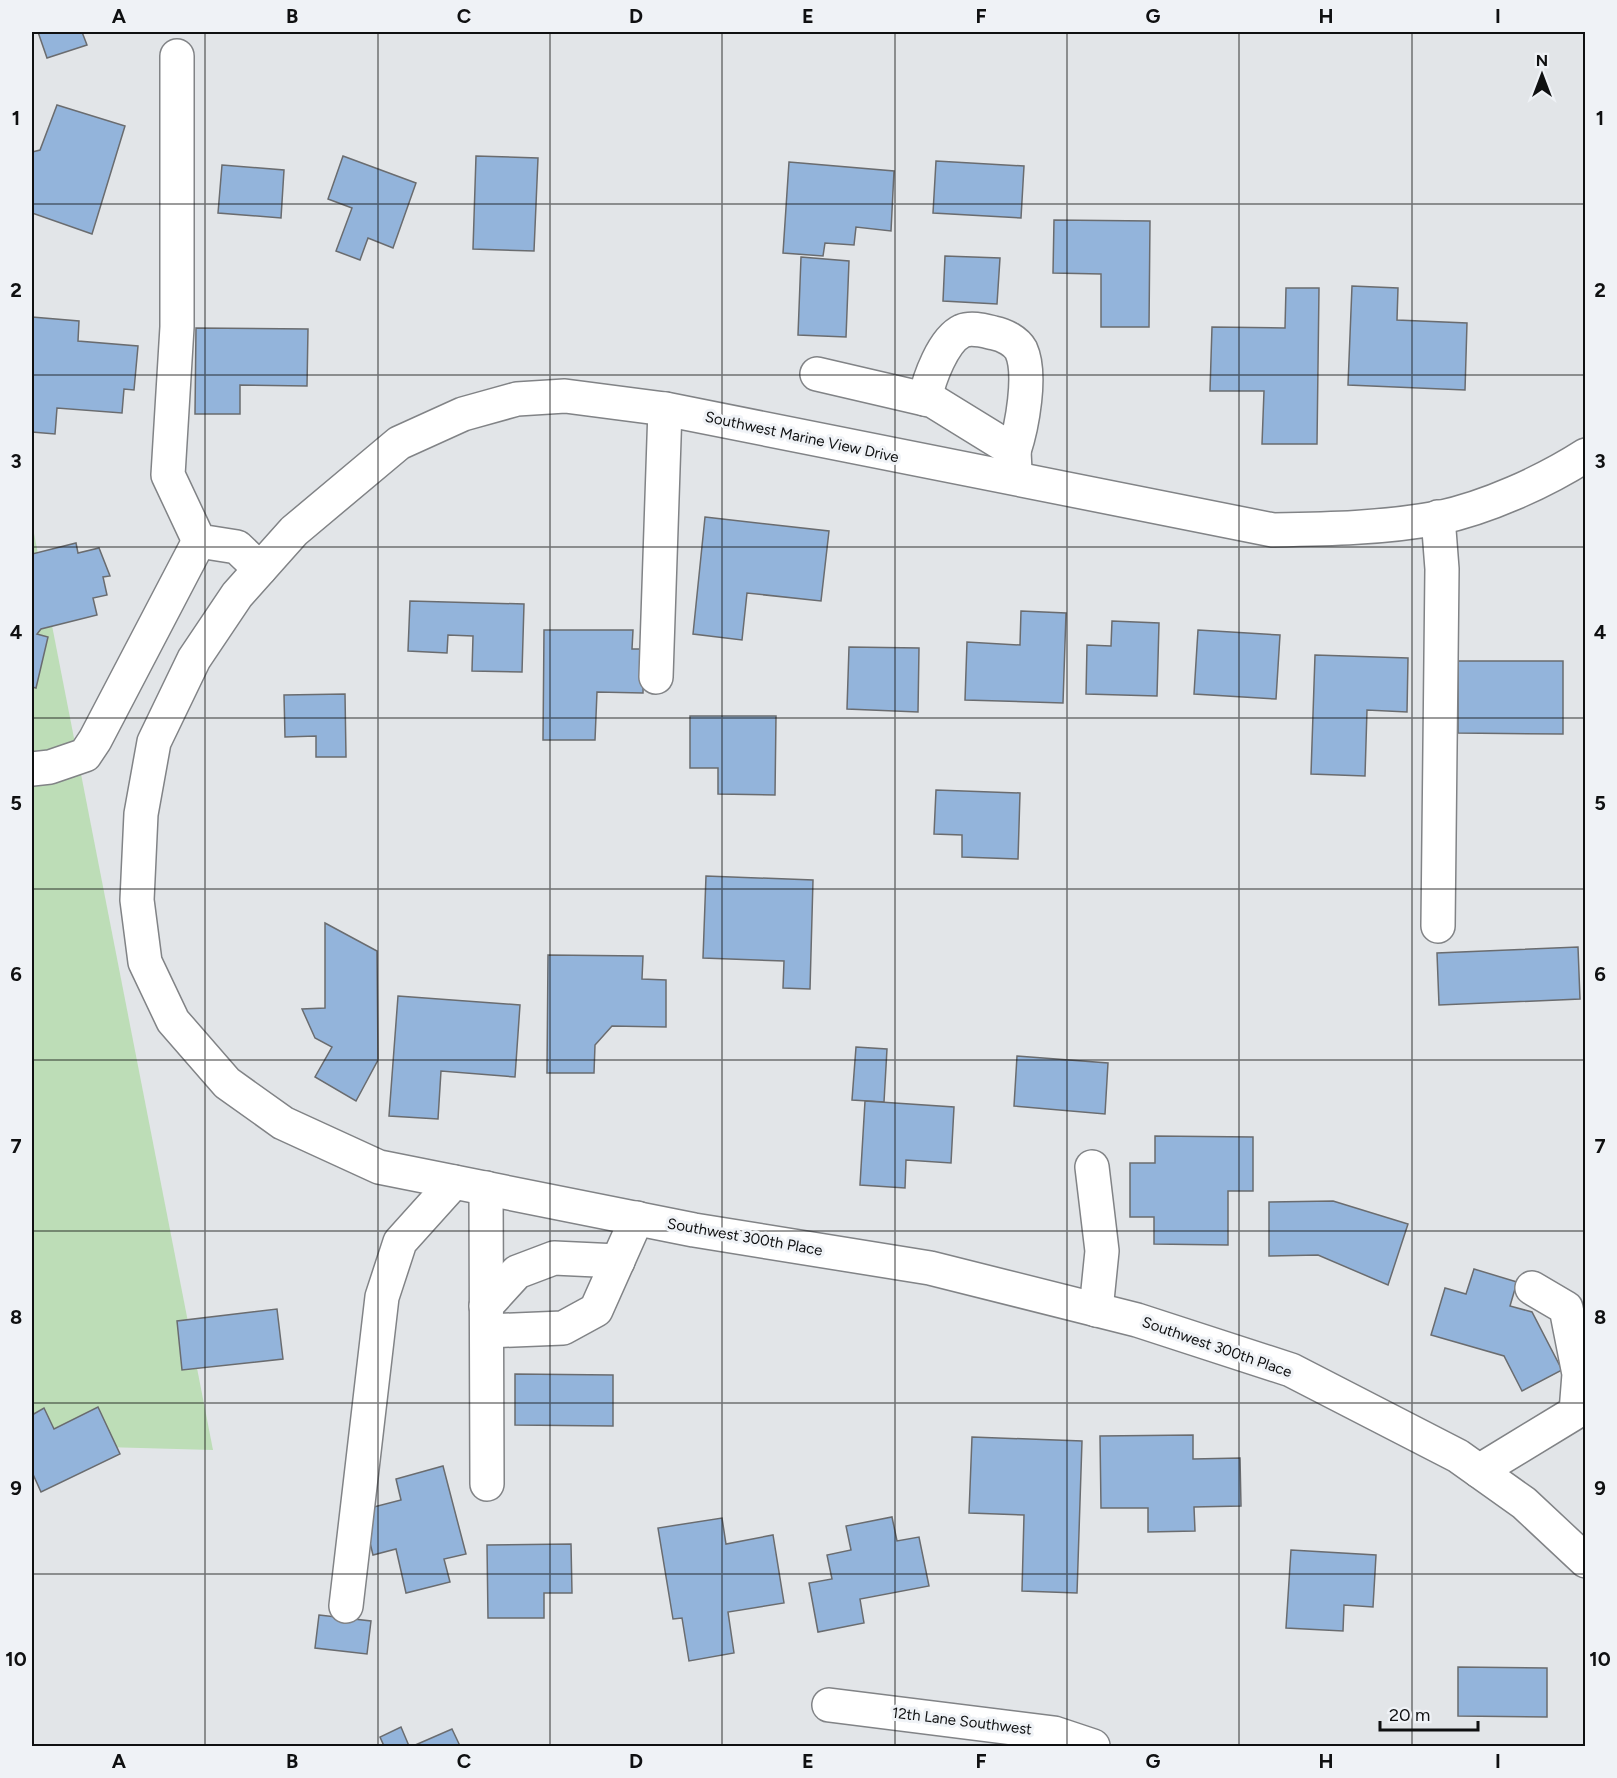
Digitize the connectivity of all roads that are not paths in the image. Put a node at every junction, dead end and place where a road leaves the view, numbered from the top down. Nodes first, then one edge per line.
1 (177, 56) dead end
2 (817, 374) dead end
3 (925, 399) junction
4 (665, 409) junction
5 (1586, 455) edge
6 (1015, 465) junction
7 (1438, 518) junction
8 (199, 541) junction
9 (260, 569) junction
10 (656, 677) dead end
11 (154, 742) joint
12 (32, 769) edge
13 (1438, 926) dead end
14 (1092, 1167) dead end
15 (453, 1182) junction
16 (486, 1188) junction
17 (637, 1218) junction
18 (618, 1261) junction
19 (1532, 1288) dead end
20 (1096, 1310) junction
21 (486, 1318) junction
22 (1479, 1471) junction
23 (487, 1484) dead end
24 (1586, 1561) edge
25 (346, 1606) dead end
26 (829, 1705) dead end
27 (1093, 1746) edge

1 - 8 street
2 - 3 street
3 - 6 street
3 - 6 street
4 - 6 street, Southwest Marine View Drive
4 - 9 street, Southwest Marine View Drive
4 - 10 street
5 - 7 street, Southwest Marine View Drive
6 - 7 street, Southwest Marine View Drive
7 - 13 street
8 - 9 street
8 - 12 street
9 - 11 street, Southwest Marine View Drive
11 - 15 street, Southwest 300th Place
14 - 20 street
15 - 16 street, Southwest 300th Place
15 - 25 street
16 - 17 street, Southwest 300th Place
16 - 21 street
17 - 18 street
17 - 20 street, Southwest 300th Place
18 - 21 street
18 - 21 street
19 - 22 street
20 - 22 street, Southwest 300th Place
21 - 23 street
22 - 24 street, Southwest 300th Place
26 - 27 street, 12th Lane Southwest

